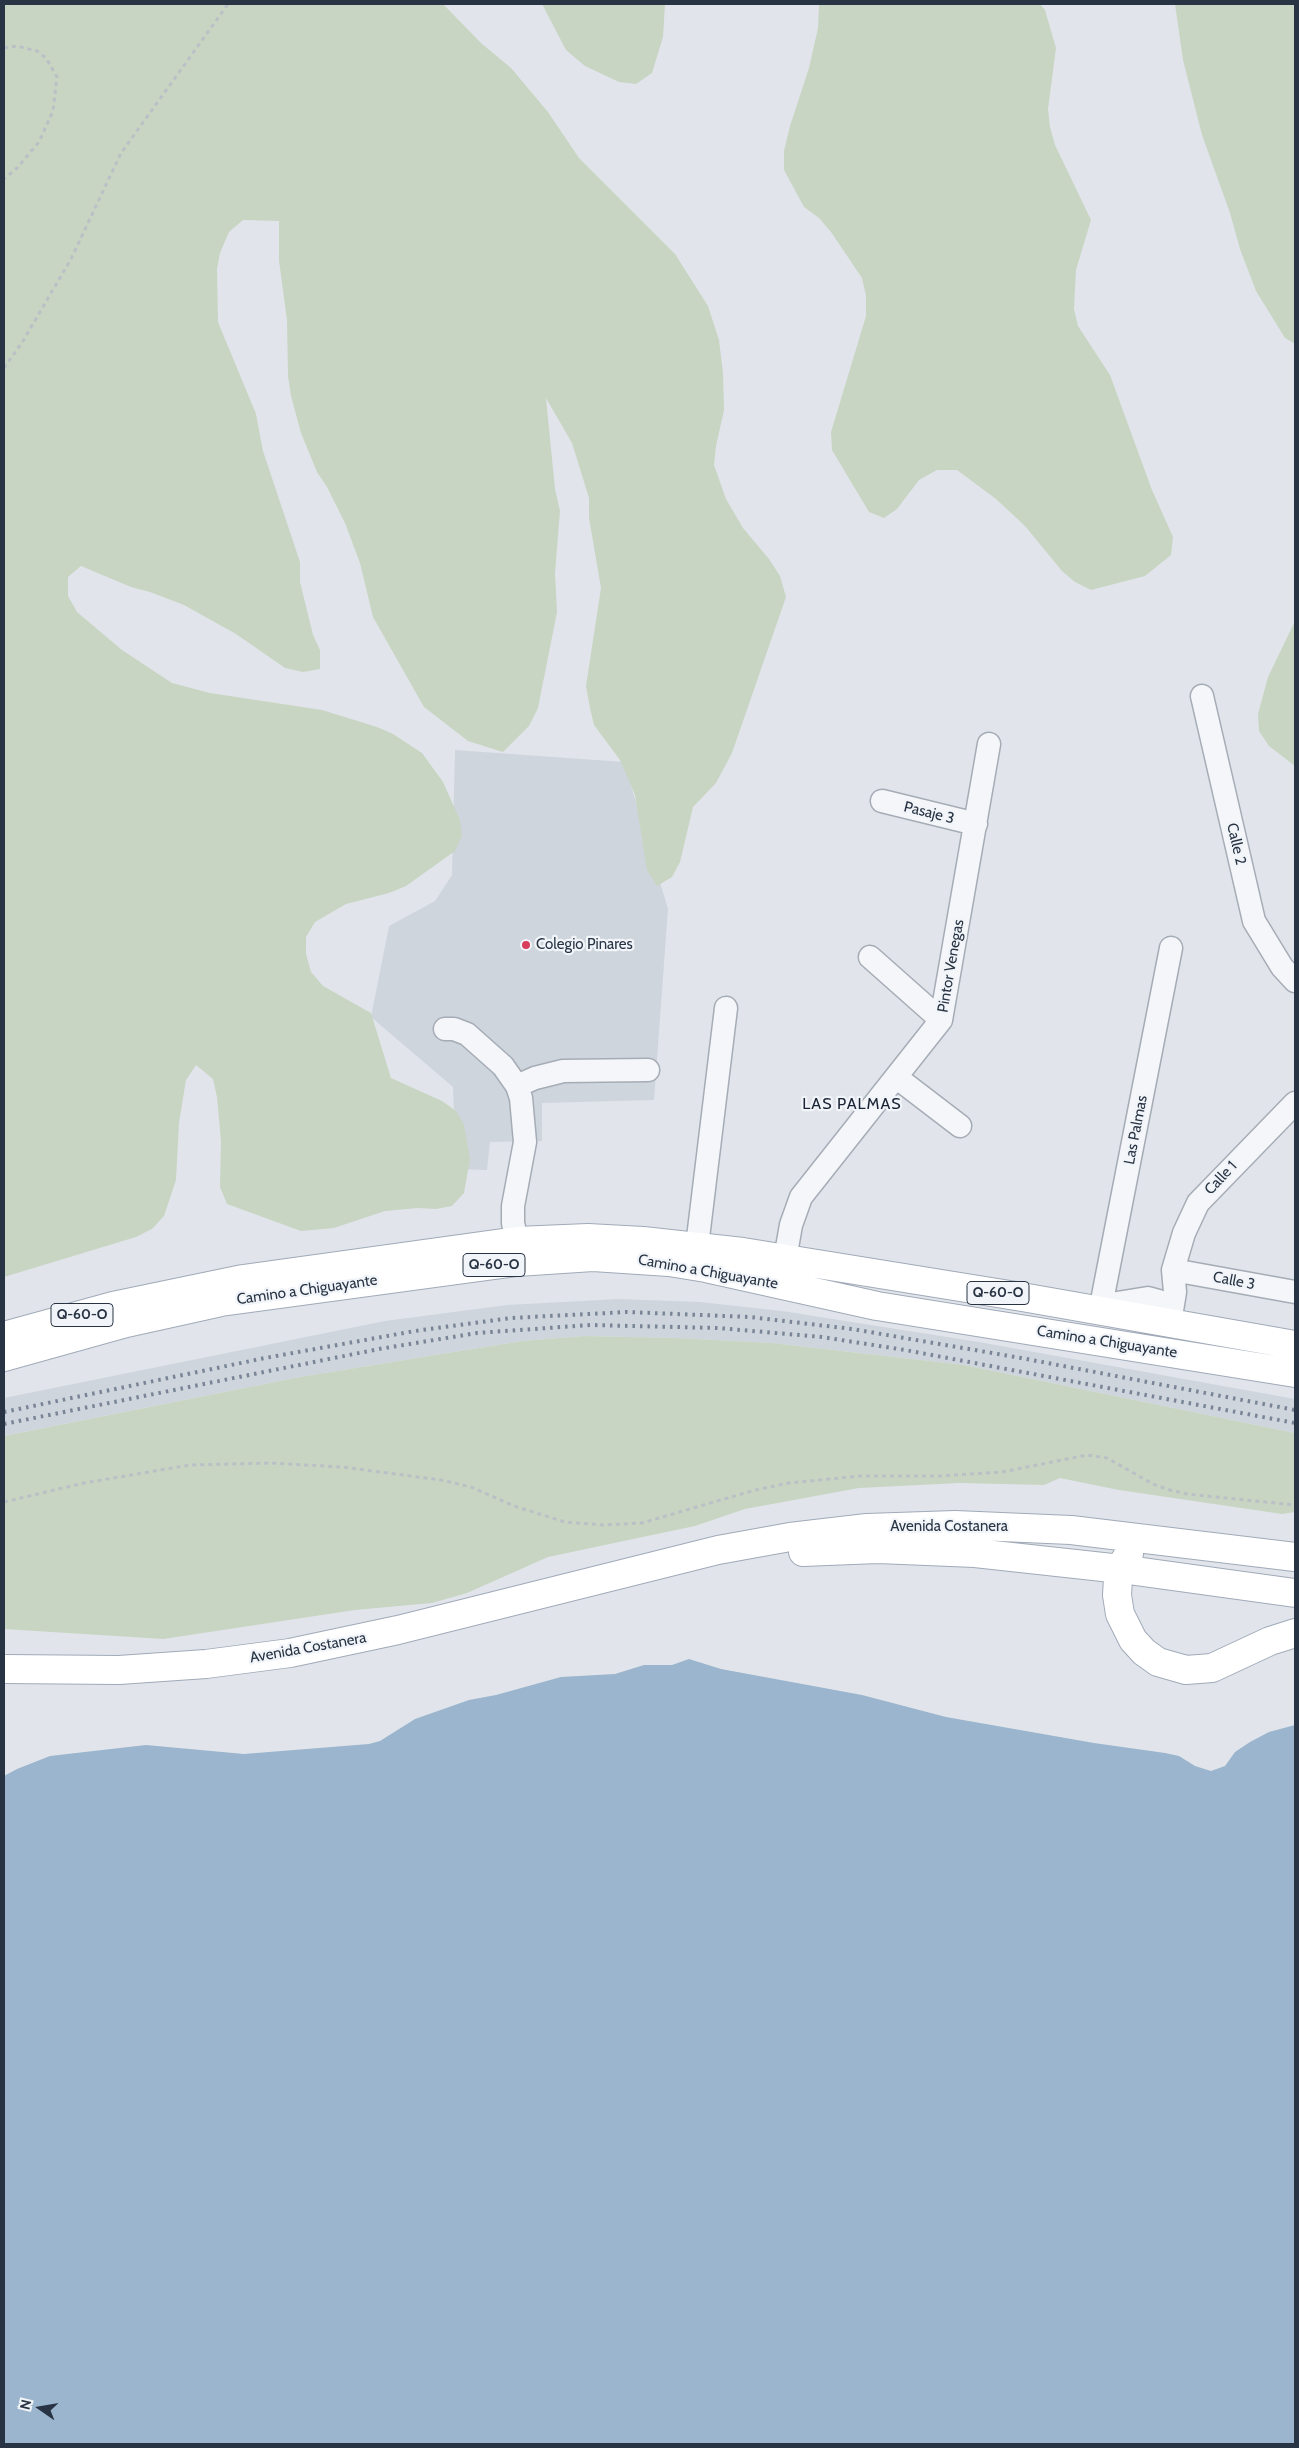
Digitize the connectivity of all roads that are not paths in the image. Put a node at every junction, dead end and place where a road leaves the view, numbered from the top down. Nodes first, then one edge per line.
1 (1202, 696) dead end
2 (989, 744) dead end
3 (882, 801) dead end
4 (976, 824) junction
5 (1171, 948) dead end
6 (870, 957) dead end
7 (1295, 980) edge
8 (726, 1008) dead end
9 (941, 1020) junction
10 (446, 1029) dead end
11 (648, 1070) dead end
12 (896, 1077) junction
13 (517, 1086) junction
14 (1295, 1103) edge
15 (960, 1126) dead end
16 (516, 1241) junction
17 (697, 1246) junction
18 (785, 1259) junction
19 (1173, 1270) junction
20 (1295, 1292) edge
21 (1154, 1299) junction
22 (1100, 1311) junction
23 (1171, 1319) junction
24 (4, 1336) edge
25 (1295, 1345) edge
26 (1128, 1346) junction
27 (4, 1357) edge
28 (1295, 1373) edge
29 (1147, 1538) junction
30 (1295, 1557) edge
31 (1121, 1569) junction
32 (606, 1578) junction
33 (1295, 1592) edge
34 (1295, 1633) edge
35 (4, 1669) edge

1 - 7 street, Calle 2
2 - 4 street, Pintor Venegas
3 - 4 street, Pasaje 3
4 - 9 street, Pintor Venegas
5 - 22 street, Las Palmas
6 - 9 street
8 - 17 street
9 - 12 street, Pintor Venegas
10 - 13 street
11 - 13 street
12 - 15 street
12 - 18 street, Pintor Venegas
13 - 16 street
14 - 19 street, Calle 1
16 - 17 main road, Camino a Chiguayante / Q-60-O
16 - 24 main road, Camino a Chiguayante / Q-60-O
17 - 18 main road, Camino a Chiguayante / Q-60-O
18 - 22 main road, Camino a Chiguayante / Q-60-O
19 - 20 street, Calle 3
19 - 21 street, Calle 1
19 - 23 street, Calle 1
21 - 22 street
21 - 23 street
22 - 23 main road, Camino a Chiguayante / Q-60-O
23 - 25 main road, Camino a Chiguayante / Q-60-O
23 - 26 main road
26 - 27 main road, Camino a Chiguayante / Q-60-O
26 - 28 main road, Camino a Chiguayante / Q-60-O
29 - 30 main road, Avenida Costanera
29 - 31 main road
29 - 32 main road, Avenida Costanera
31 - 32 main road, Avenida Costanera
31 - 33 main road, Avenida Costanera
31 - 34 main road
32 - 35 main road, Avenida Costanera

